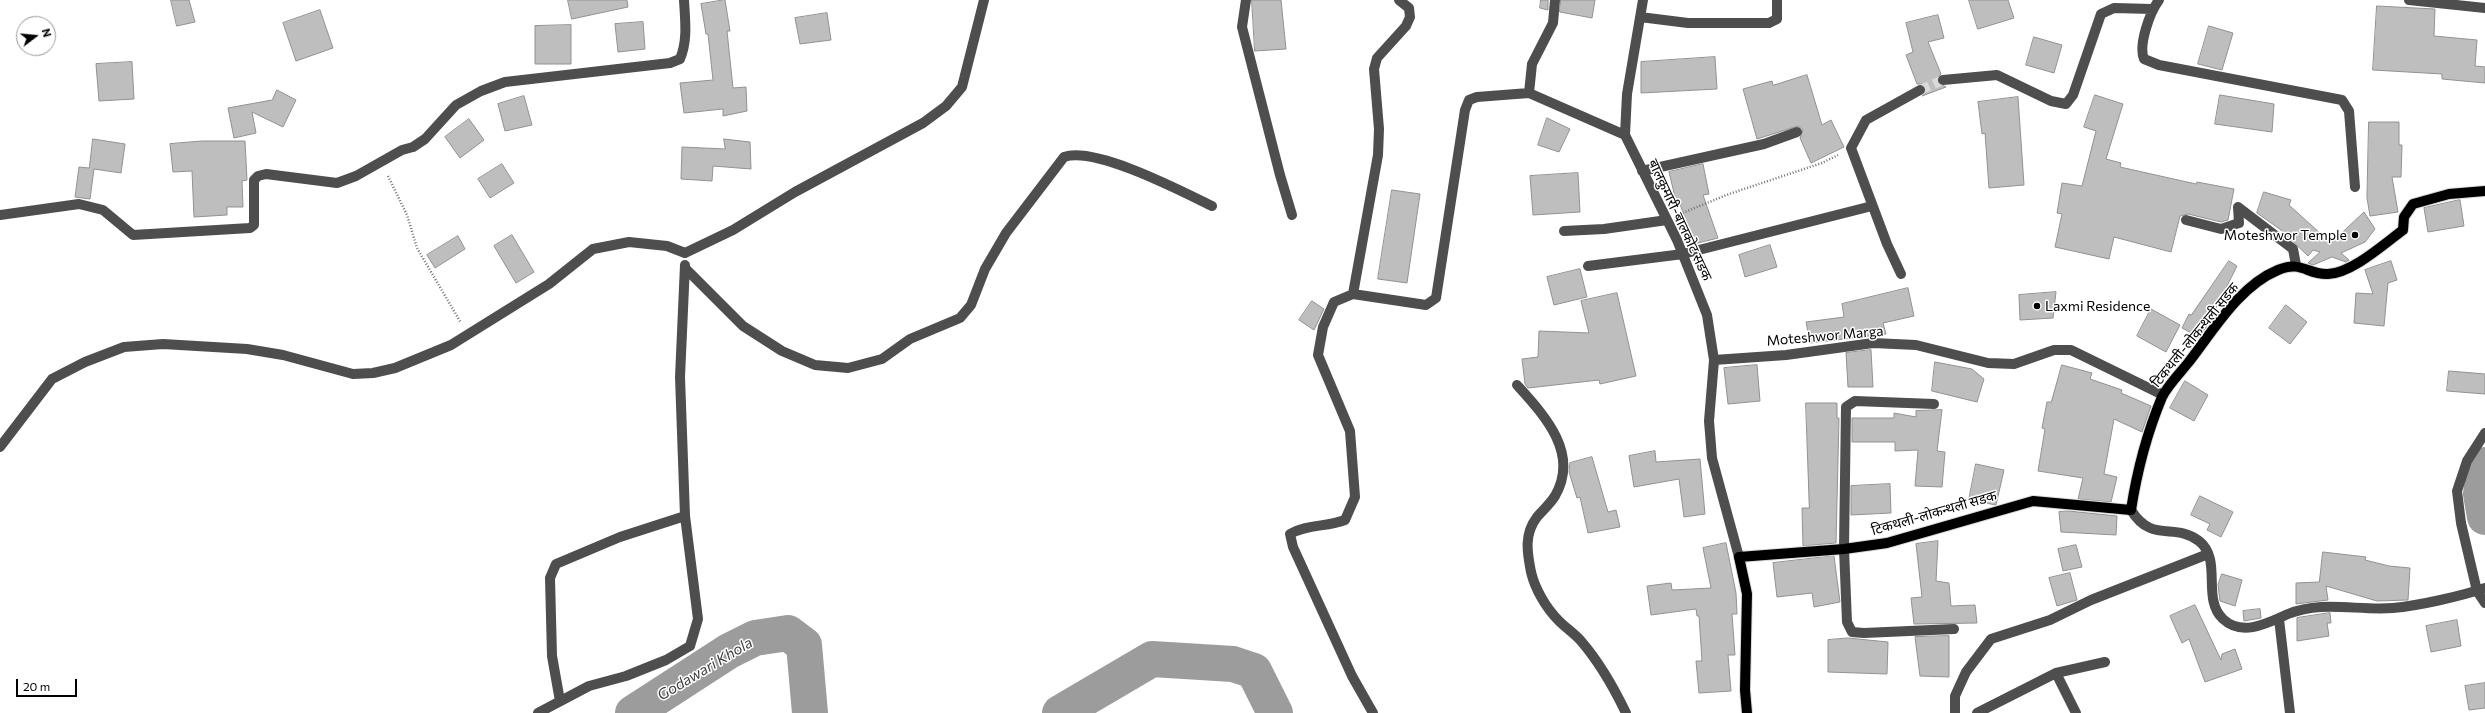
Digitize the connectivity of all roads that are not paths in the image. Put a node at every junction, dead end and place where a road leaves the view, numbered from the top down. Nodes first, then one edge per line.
1 (684, 0) edge
2 (984, 0) edge
3 (1246, 0) edge
4 (1399, 0) edge
5 (1555, 0) edge
6 (1643, 0) edge
7 (1776, 0) edge
8 (2159, 0) edge
9 (2409, 0) edge
10 (2485, 8) edge
11 (2152, 9) junction
12 (1640, 17) junction
13 (1943, 80) tunnel mouth
14 (1920, 90) tunnel mouth
15 (1529, 93) junction
16 (1797, 132) dead end
17 (1625, 135) junction
18 (1642, 171) junction
19 (2355, 188) dead end
20 (2485, 191) edge
21 (1212, 206) dead end
22 (1872, 206) junction
23 (0, 215) edge
24 (1292, 215) dead end
25 (1667, 220) junction
26 (2186, 220) dead end
27 (1564, 232) dead end
28 (685, 253) junction
29 (1683, 254) junction
30 (2296, 265) junction
31 (1588, 266) dead end
32 (685, 268) junction
33 (1901, 274) dead end
34 (1353, 294) junction
35 (1714, 360) junction
36 (1517, 385) dead end
37 (2163, 395) junction
38 (1934, 404) dead end
39 (2485, 433) edge
40 (0, 447) edge
41 (2131, 510) junction
42 (685, 516) junction
43 (1844, 549) junction
44 (2208, 554) junction
45 (1739, 557) junction
46 (2481, 590) edge
47 (2485, 603) edge
48 (2279, 619) junction
49 (1954, 630) dead end
50 (2105, 662) dead end
51 (2056, 673) junction
52 (560, 702) junction
53 (538, 713) edge
54 (1373, 713) edge
55 (1626, 713) edge
56 (1747, 713) edge
57 (1956, 713) edge
58 (1977, 713) edge
59 (2076, 713) edge
60 (2290, 713) edge

1 - 23 street
2 - 28 street
3 - 24 street
4 - 34 street
5 - 15 street
6 - 12 street, बालकुमारी-बालकोट सडक
7 - 12 street
8 - 11 street
9 - 10 street
11 - 13 street
11 - 19 street
12 - 17 street, बालकुमारी-बालकोट सडक
14 - 22 street
15 - 17 street
15 - 34 street
16 - 18 street
17 - 18 street, बालकुमारी-बालकोट सडक
18 - 25 street, बालकुमारी-बालकोट सडक
20 - 30 main road
21 - 32 street
22 - 29 street
22 - 33 street
25 - 27 street
25 - 29 street, बालकुमारी-बालकोट सडक
26 - 30 street
28 - 32 street
28 - 40 street
29 - 31 street
29 - 35 street, बालकुमारी-बालकोट सडक
30 - 37 main road, टिकथली-लोकन्थली सडक
32 - 42 street
34 - 54 street
35 - 37 street, Moteshwor Marga
35 - 45 street, बालकुमारी-बालकोट सडक
36 - 55 street
37 - 41 main road, टिकथली-लोकन्थली सडक
38 - 43 street
39 - 46 street
41 - 43 main road, टिकथली-लोकन्थली सडक
41 - 44 street
42 - 52 street
42 - 52 street
43 - 45 main road, टिकथली-लोकन्थली सडक
43 - 49 street
44 - 48 street
44 - 57 street
45 - 56 main road, बालकुमारी-बालकोट सडक
46 - 47 street
46 - 48 street
48 - 60 street
50 - 51 street
51 - 58 street
51 - 59 street
52 - 53 street

